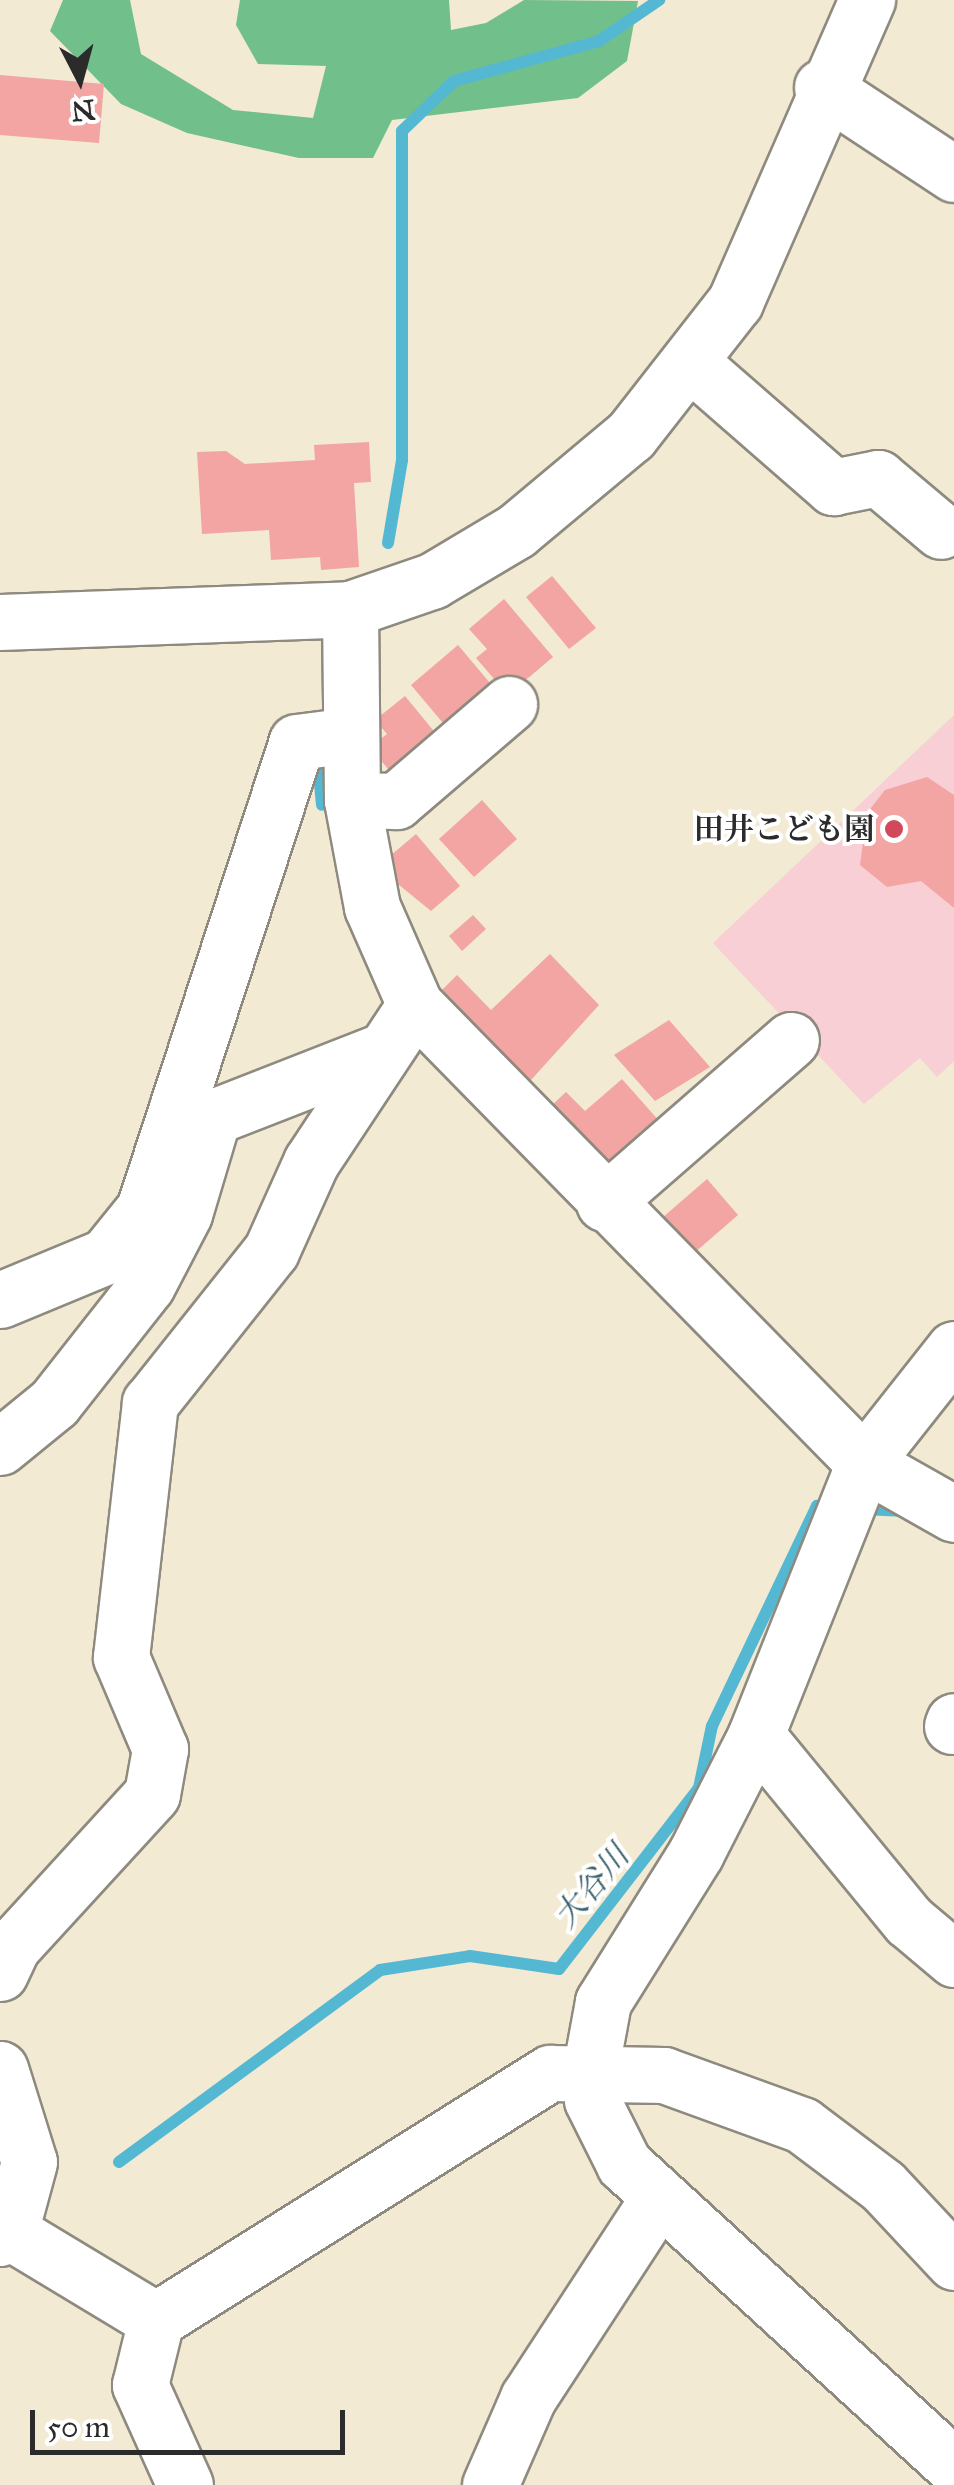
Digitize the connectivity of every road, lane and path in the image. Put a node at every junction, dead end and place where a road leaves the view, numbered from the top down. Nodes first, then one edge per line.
1 (867, 0) edge
2 (822, 87) junction
3 (954, 174) edge
4 (691, 363) junction
5 (941, 531) dead end
6 (350, 609) junction
7 (0, 622) edge
8 (509, 704) dead end
9 (351, 735) junction
10 (352, 800) junction
11 (415, 1005) junction
12 (791, 1040) dead end
13 (380, 1052) junction
14 (194, 1113) junction
15 (604, 1203) junction
16 (162, 1257) junction
17 (0, 1300) edge
18 (0, 1332) edge
19 (954, 1349) edge
20 (0, 1446) edge
21 (864, 1463) junction
22 (933, 1502) edge
23 (756, 1735) junction
24 (954, 1959) edge
25 (0, 1973) edge
26 (591, 2068) junction
27 (0, 2069) edge
28 (659, 2197) junction
29 (5, 2235) edge
30 (954, 2262) edge
31 (156, 2320) junction
32 (954, 2466) edge
33 (184, 2485) edge
34 (490, 2485) edge

1 - 2 street
2 - 3 street
2 - 4 street
4 - 5 street
4 - 6 street
6 - 7 street
6 - 9 street
8 - 10 street
9 - 10 street
9 - 14 street
10 - 11 street
11 - 13 street
11 - 15 street
12 - 15 street
13 - 14 street
13 - 25 street
14 - 16 street
14 - 17 street
15 - 21 street
16 - 18 street
16 - 20 street
19 - 21 street
21 - 22 street
21 - 23 street
23 - 24 street
23 - 26 street
26 - 28 street
26 - 30 street
26 - 31 street
27 - 29 street
28 - 32 street
28 - 34 street
29 - 31 street
31 - 33 street

